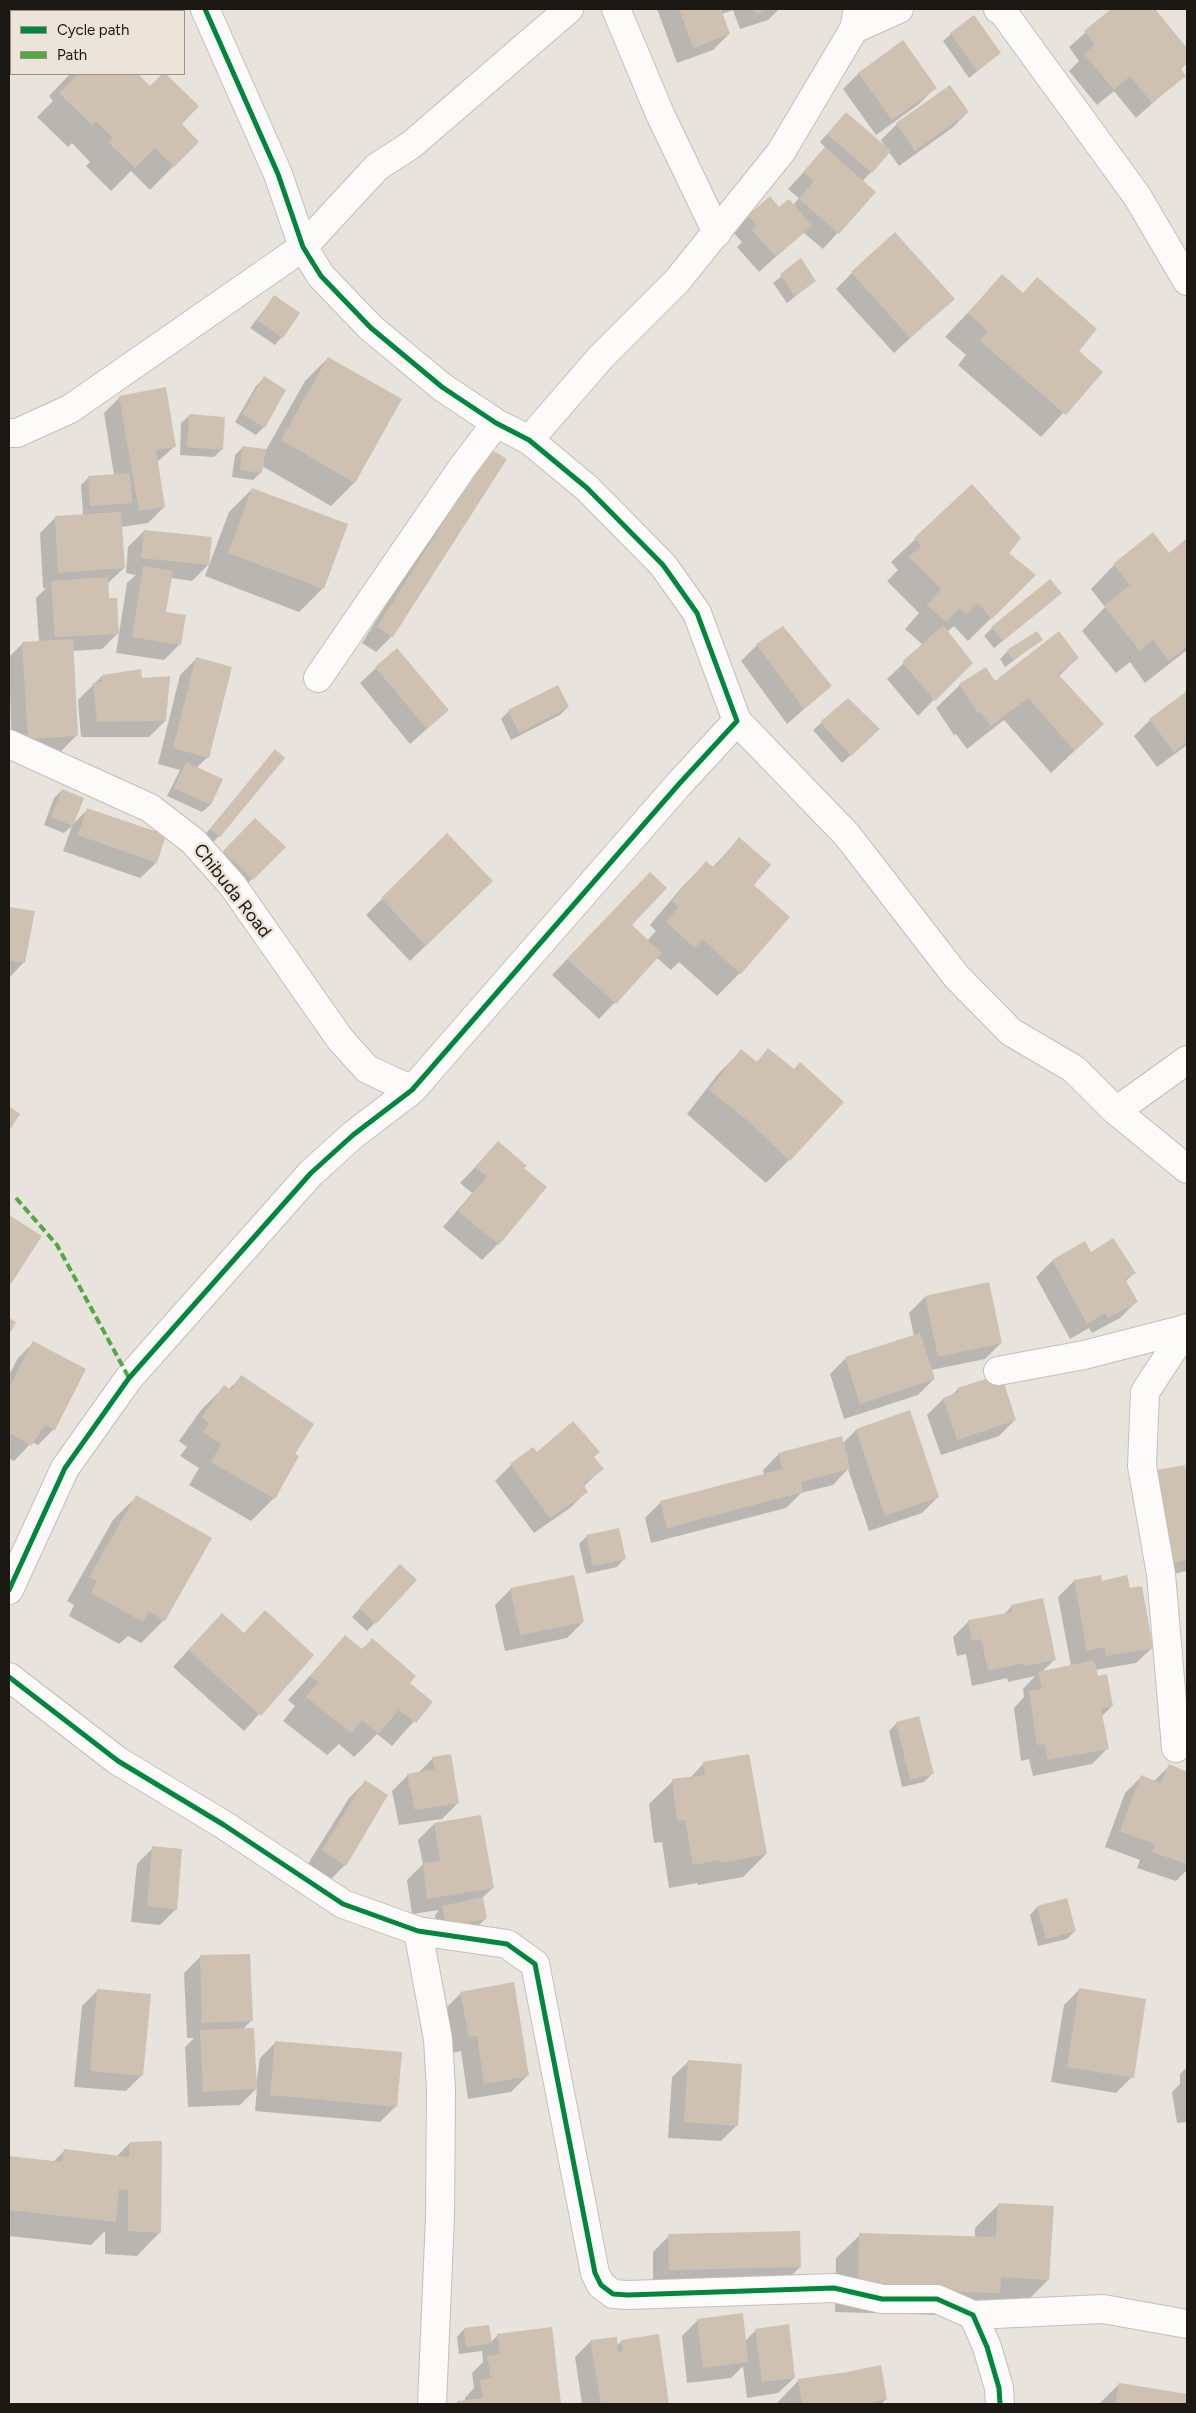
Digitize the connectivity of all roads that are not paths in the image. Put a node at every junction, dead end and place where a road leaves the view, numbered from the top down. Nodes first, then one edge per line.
1 (205, 9) edge
2 (569, 9) edge
3 (616, 9) edge
4 (899, 9) edge
5 (998, 9) edge
6 (856, 19) edge
7 (717, 233) junction
8 (303, 247) junction
9 (1187, 281) edge
10 (496, 423) junction
11 (9, 433) edge
12 (529, 440) junction
13 (318, 678) dead end
14 (737, 721) junction
15 (9, 744) edge
16 (1187, 1060) edge
17 (412, 1090) junction
18 (1116, 1112) junction
19 (1187, 1169) edge
20 (1186, 1328) edge
21 (998, 1371) dead end
22 (9, 1590) edge
23 (9, 1677) edge
24 (1176, 1748) dead end
25 (418, 1931) junction
26 (973, 2315) junction
27 (1187, 2324) edge
28 (432, 2404) edge
29 (1000, 2404) edge

1 - 8 street
2 - 8 street
3 - 7 street
4 - 6 street
5 - 9 street
6 - 7 street
7 - 12 street
8 - 10 street
8 - 11 street
10 - 12 street
10 - 13 street
12 - 14 street
14 - 17 street
14 - 18 street
15 - 17 street, Chibuda Road
16 - 18 street
17 - 22 street
18 - 19 street
20 - 21 street
20 - 24 street
23 - 25 street
25 - 26 street
25 - 28 street
26 - 27 street
26 - 29 street

